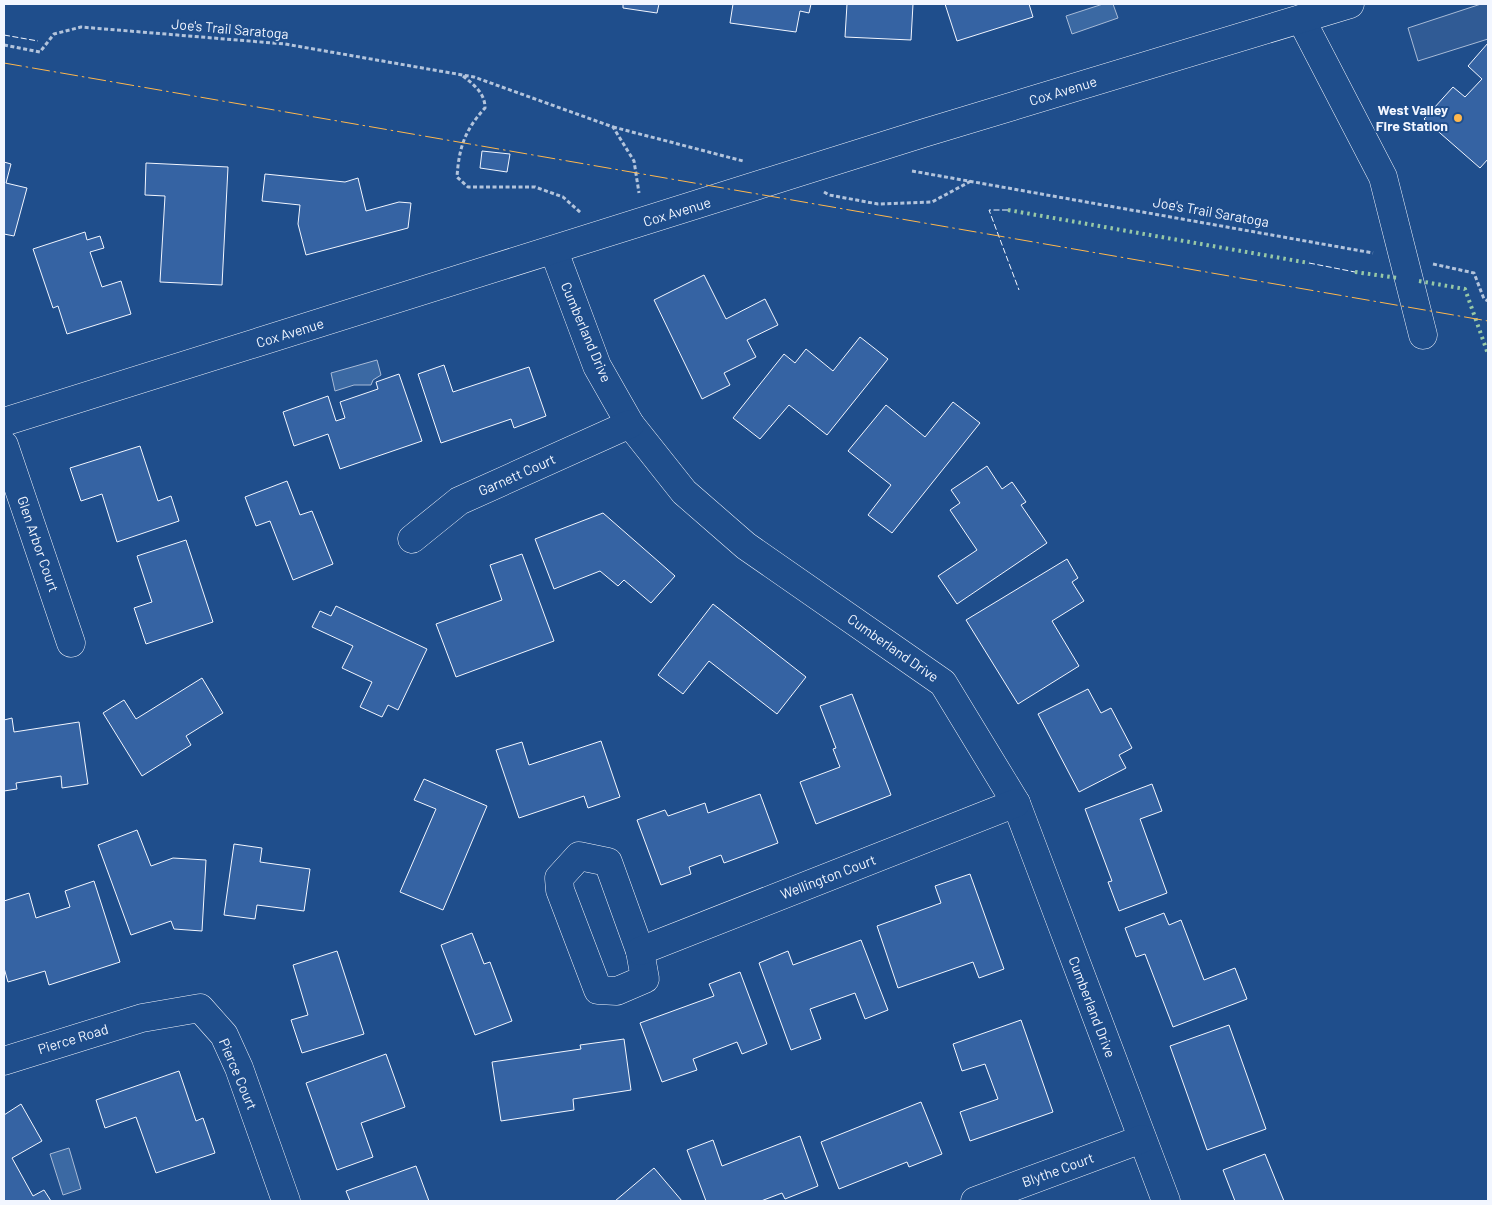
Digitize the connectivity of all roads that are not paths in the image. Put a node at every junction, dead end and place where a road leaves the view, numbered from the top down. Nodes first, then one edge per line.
1 (1350, 4) edge
2 (1301, 19) junction
3 (554, 251) junction
4 (1423, 335) dead end
5 (4, 422) edge
6 (630, 424) junction
7 (4, 445) edge
8 (412, 539) dead end
9 (71, 643) dead end
10 (1016, 803) junction
11 (640, 951) junction
12 (142, 1018) joint
13 (4, 1060) edge
14 (1142, 1139) junction
15 (286, 1201) edge
16 (975, 1201) edge
17 (1166, 1201) edge

1 - 2 street, Cox Avenue
2 - 3 street, Cox Avenue
2 - 4 street
3 - 5 street, Cox Avenue
3 - 6 street, Cumberland Drive
6 - 8 street, Garnett Court
6 - 10 street, Cumberland Drive
7 - 9 street, Glen Arbor Court
10 - 11 street, Wellington Court
10 - 14 street, Cumberland Drive
11 - 11 street
12 - 13 street, Pierce Road
12 - 15 street, Pierce Court
14 - 16 street, Blythe Court
14 - 17 street, Cumberland Drive

